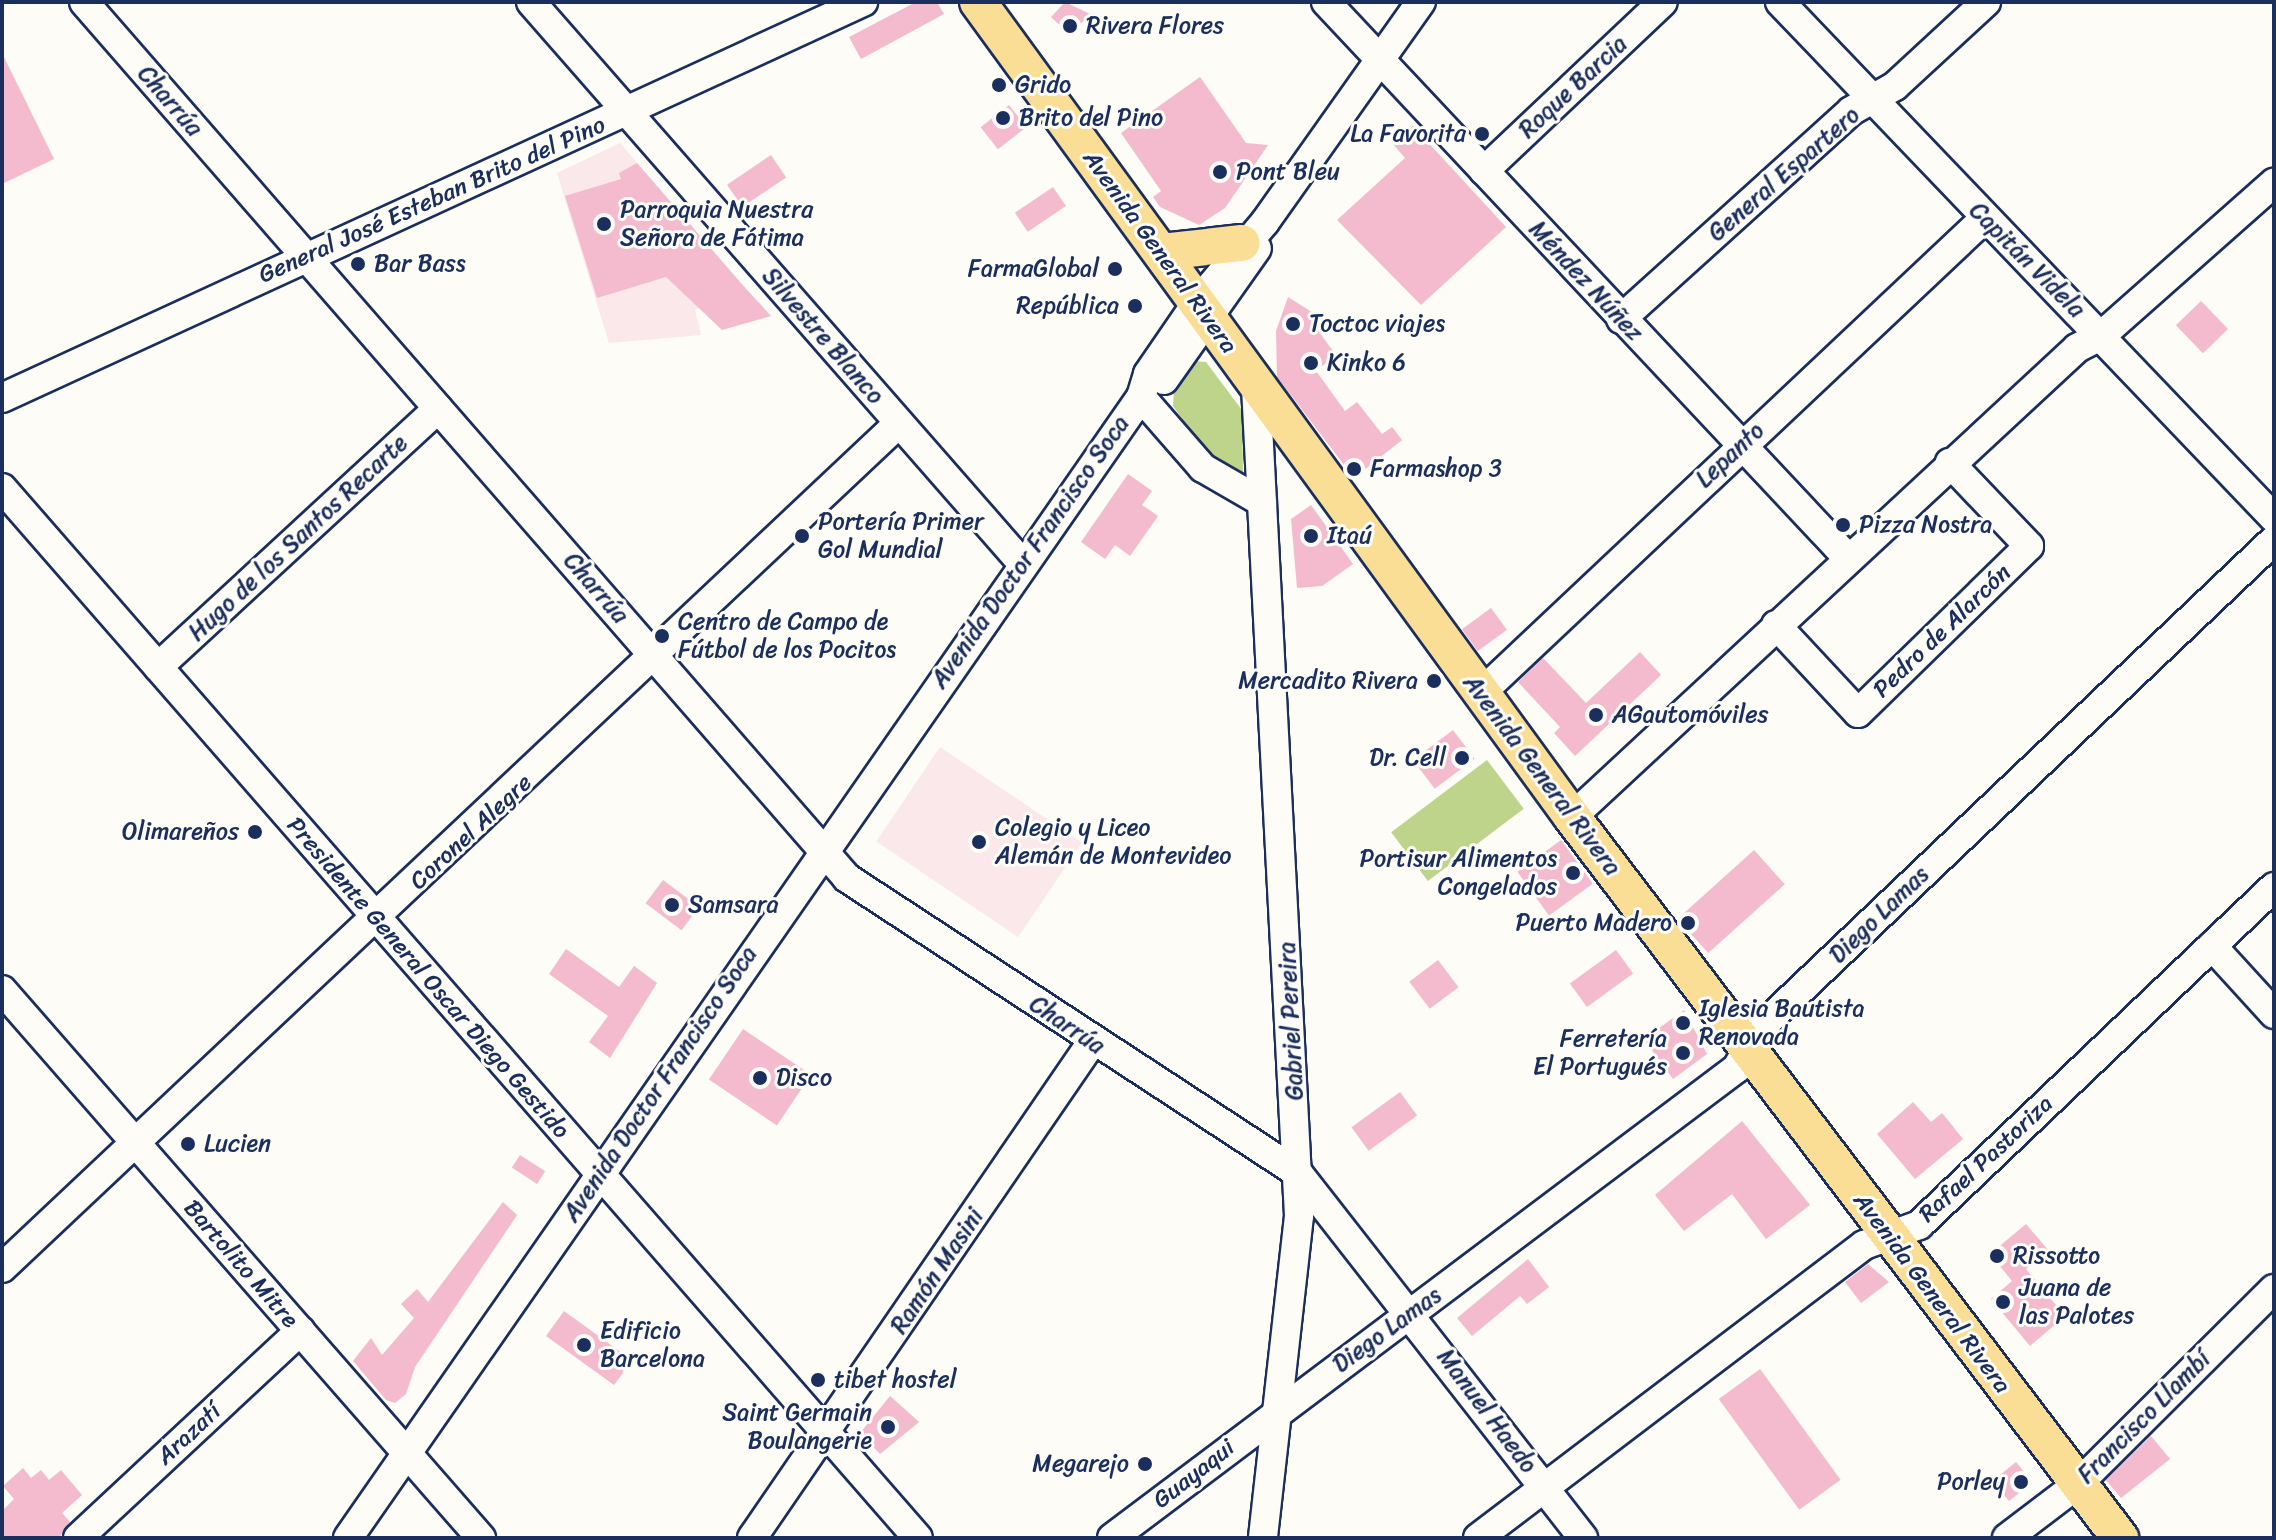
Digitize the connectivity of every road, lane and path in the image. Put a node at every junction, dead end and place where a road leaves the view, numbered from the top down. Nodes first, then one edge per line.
1 (84, 2) edge
2 (531, 2) edge
3 (863, 2) edge
4 (978, 2) edge
5 (1326, 2) edge
6 (1421, 2) edge
7 (1663, 2) edge
8 (1780, 2) edge
9 (1986, 2) edge
10 (1380, 60) junction
11 (1873, 99) junction
12 (628, 111) junction
13 (1484, 171) junction
14 (2274, 183) edge
15 (1984, 219) junction
16 (1253, 233) junction
17 (1162, 252) junction
18 (305, 257) junction
19 (1205, 311) junction
20 (1621, 319) junction
21 (2102, 335) junction
22 (1256, 387) junction
23 (1141, 397) junction
24 (2, 398) edge
25 (438, 409) junction
26 (899, 423) junction
27 (1739, 445) junction
28 (1950, 463) junction
29 (2, 488) edge
30 (1262, 502) junction
31 (2274, 518) edge
32 (2274, 540) edge
33 (1848, 558) junction
34 (1021, 562) junction
35 (1776, 625) junction
36 (657, 658) junction
37 (158, 667) junction
38 (1481, 693) junction
39 (1572, 817) junction
40 (820, 850) junction
41 (2274, 887) edge
42 (377, 921) junction
43 (2212, 946) junction
44 (2, 990) edge
45 (2274, 1014) edge
46 (1092, 1042) junction
47 (1747, 1046) junction
48 (137, 1144) junction
49 (1298, 1173) junction
50 (599, 1174) junction
51 (1887, 1235) junction
52 (2, 1268) edge
53 (2274, 1289) edge
54 (1413, 1312) junction
55 (300, 1331) junction
56 (1276, 1411) junction
57 (826, 1433) junction
58 (406, 1453) junction
59 (2078, 1484) junction
60 (1545, 1488) junction
61 (78, 1538) edge
62 (348, 1538) edge
63 (481, 1538) edge
64 (752, 1538) edge
65 (918, 1538) edge
66 (1112, 1538) edge
67 (1263, 1538) edge
68 (1478, 1538) edge
69 (1583, 1538) edge
70 (2007, 1538) edge
71 (2120, 1538) edge

1 - 18 street, Charrúa
2 - 12 street, Silvestre Blanco
3 - 12 street, General José Esteban Brito del Pino
4 - 17 main road, Avenida General Rivera
5 - 10 street, Méndez Núñez
6 - 10 street, Avenida Doctor Francisco Soca
7 - 13 street, Roque Barcia
8 - 11 street, Capitán Videla
9 - 11 street, General Espartero
10 - 13 street, Méndez Núñez
10 - 16 street, Avenida Doctor Francisco Soca
11 - 15 street, Capitán Videla
11 - 20 street, General Espartero
12 - 18 street, General José Esteban Brito del Pino
12 - 26 street, Silvestre Blanco
13 - 20 street, Méndez Núñez
14 - 21 street
15 - 21 street, Capitán Videla
15 - 27 street, Lepanto
16 - 17 main road
16 - 19 street, Avenida Doctor Francisco Soca
17 - 19 main road, Avenida General Rivera
18 - 24 street, General José Esteban Brito del Pino
18 - 25 street, Charrúa
19 - 22 main road, Avenida General Rivera
19 - 23 street, Avenida Doctor Francisco Soca
20 - 27 street, Méndez Núñez
21 - 28 street
21 - 31 street, Capitán Videla
22 - 30 street, Gabriel Pereira
22 - 38 main road, Avenida General Rivera
23 - 30 street
23 - 34 street, Avenida Doctor Francisco Soca
25 - 36 street, Charrúa
25 - 37 street, Hugo de los Santos Recarte
26 - 34 street, Silvestre Blanco
26 - 36 street, Coronel Alegre
27 - 33 street, Méndez Núñez
27 - 38 street, Lepanto
28 - 33 street
28 - 35 street, Pedro de Alarcón
29 - 37 street, Presidente General Oscar Diego Gestido
30 - 49 street, Gabriel Pereira
32 - 47 street, Diego Lamas
33 - 35 street
34 - 40 street, Avenida Doctor Francisco Soca
35 - 39 street
36 - 40 street, Charrúa
36 - 42 street, Coronel Alegre
37 - 42 street, Presidente General Oscar Diego Gestido
38 - 39 main road, Avenida General Rivera
39 - 47 main road, Avenida General Rivera
40 - 46 street, Charrúa
40 - 50 street, Avenida Doctor Francisco Soca
41 - 43 street, Rafael Pastoriza
42 - 48 street, Coronel Alegre
42 - 50 street, Presidente General Oscar Diego Gestido
43 - 45 street
43 - 51 street, Rafael Pastoriza
44 - 48 street, Bartolito Mitre
46 - 49 street, Charrúa
46 - 57 street, Ramón Masini
47 - 51 main road, Avenida General Rivera
47 - 54 street, Diego Lamas
48 - 52 street, Coronel Alegre
48 - 55 street, Bartolito Mitre
49 - 54 street, Manuel Haedo
49 - 56 street, Gabriel Pereira
50 - 57 street, Presidente General Oscar Diego Gestido
50 - 58 street, Avenida Doctor Francisco Soca
51 - 59 main road, Avenida General Rivera
51 - 60 street, Rafael Pastoriza
53 - 59 street, Francisco Llambí
54 - 56 street, Diego Lamas
54 - 60 street, Manuel Haedo
55 - 58 street, Bartolito Mitre
55 - 61 street, Arazatí
56 - 66 street, Guayaqui
56 - 67 street, Gabriel Pereira
57 - 64 street, Ramón Masini
57 - 65 street, Presidente General Oscar Diego Gestido
58 - 62 street, Avenida Doctor Francisco Soca
58 - 63 street, Bartolito Mitre
59 - 70 street, Francisco Llambí
59 - 71 main road, Avenida General Rivera
60 - 68 street, Rafael Pastoriza
60 - 69 street, Manuel Haedo

